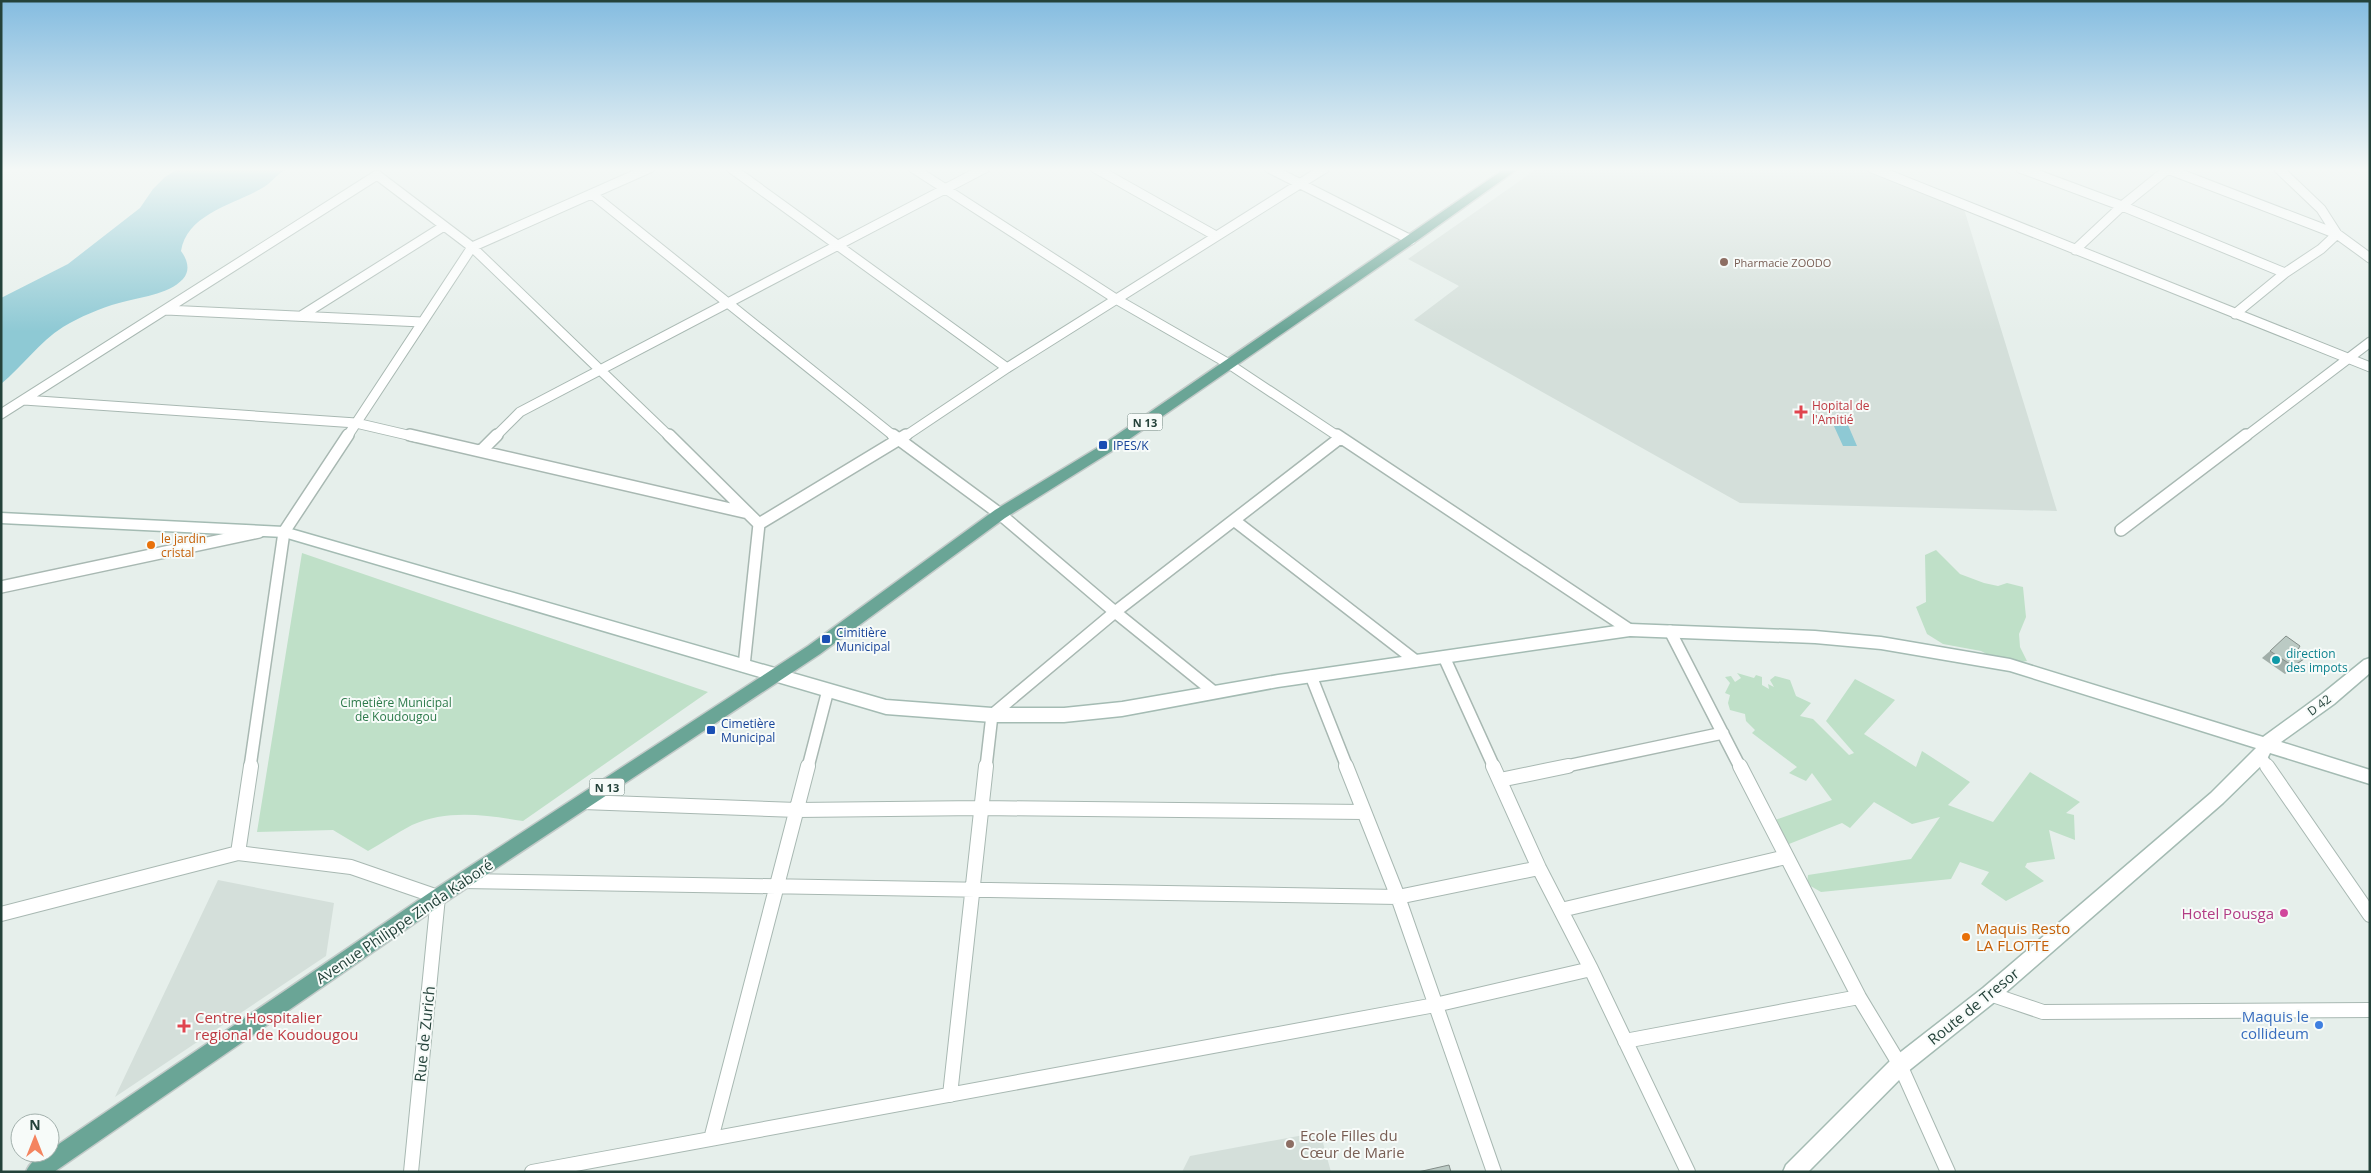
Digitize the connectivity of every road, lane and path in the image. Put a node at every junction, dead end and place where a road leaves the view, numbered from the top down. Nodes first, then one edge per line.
1 (302, 223) edge
2 (440, 223) edge
3 (527, 223) edge
4 (628, 223) edge
5 (807, 223) edge
6 (881, 223) edge
7 (999, 223) edge
8 (1192, 223) edge
9 (1238, 223) edge
10 (1377, 223) edge
11 (1436, 223) edge
12 (2007, 223) edge
13 (2104, 223) edge
14 (2163, 223) edge
15 (2308, 223) edge
16 (2329, 223) edge
17 (444, 226) junction
18 (2337, 234) junction
19 (1216, 236) junction
20 (1412, 240) junction
21 (839, 245) junction
22 (472, 247) junction
23 (2074, 250) junction
24 (2370, 258) edge
25 (2285, 273) junction
26 (1116, 299) junction
27 (729, 303) junction
28 (166, 310) junction
29 (2235, 314) junction
30 (301, 316) junction
31 (422, 322) junction
32 (2370, 342) edge
33 (2347, 358) junction
34 (1229, 364) junction
35 (2370, 367) edge
36 (1006, 368) junction
37 (601, 371) junction
38 (24, 400) junction
39 (1, 414) edge
40 (356, 422) junction
41 (1340, 438) junction
42 (899, 440) junction
43 (481, 451) junction
44 (750, 513) junction
45 (1000, 514) junction
46 (1, 518) edge
47 (1235, 521) junction
48 (759, 524) junction
49 (2121, 530) dead end
50 (264, 531) junction
51 (284, 532) junction
52 (1, 586) edge
53 (1115, 612) junction
54 (1630, 630) junction
55 (1670, 631) junction
56 (1444, 657) junction
57 (1416, 661) junction
58 (2370, 664) edge
59 (744, 666) junction
60 (776, 675) junction
61 (1311, 676) junction
62 (828, 690) junction
63 (1214, 692) junction
64 (992, 715) junction
65 (1723, 733) junction
66 (2263, 749) junction
67 (2370, 777) edge
68 (1500, 780) junction
69 (583, 802) junction
70 (982, 808) junction
71 (796, 810) junction
72 (1364, 812) junction
73 (238, 852) junction
74 (1786, 857) junction
75 (1539, 868) junction
76 (463, 880) junction
77 (776, 887) junction
78 (972, 890) junction
79 (438, 897) junction
80 (1398, 897) junction
81 (1561, 910) junction
82 (1, 914) edge
83 (2370, 915) edge
84 (1591, 969) junction
85 (1990, 994) junction
86 (1859, 997) junction
87 (1435, 1005) junction
88 (2370, 1010) edge
89 (1625, 1041) junction
90 (1900, 1065) junction
91 (950, 1095) junction
92 (711, 1139) junction
93 (36, 1172) edge
94 (411, 1172) edge
95 (532, 1172) edge
96 (1494, 1172) edge
97 (1688, 1172) edge
98 (1793, 1172) edge
99 (1948, 1172) edge

1 - 28 street
2 - 17 street
3 - 22 street
4 - 27 street
5 - 21 street
6 - 21 street
7 - 26 street
8 - 19 street
9 - 19 street
10 - 20 street
11 - 20 main road, N 13
12 - 23 street
13 - 23 street
14 - 25 street
15 - 18 street
16 - 18 street
17 - 22 street
17 - 30 street
18 - 24 street
18 - 25 street
19 - 26 street
20 - 34 main road, N 13
21 - 27 street
21 - 36 street
22 - 31 street
22 - 37 street
23 - 29 street
25 - 29 street
26 - 34 street
26 - 36 street
27 - 37 street
27 - 42 street
28 - 30 street
28 - 38 street
29 - 33 street
30 - 31 street
31 - 40 street
32 - 33 street
33 - 35 street
33 - 49 street
34 - 41 street
34 - 45 main road, N 13
36 - 42 street
37 - 43 street
37 - 44 street
38 - 39 street
38 - 40 street
40 - 43 street
40 - 51 street
41 - 47 street
41 - 54 street
42 - 45 street
42 - 48 street
43 - 44 street
44 - 48 street
45 - 53 street
45 - 60 main road, N 13
46 - 50 street
47 - 53 street
47 - 57 street
48 - 59 street
50 - 51 street
50 - 52 street
51 - 59 street
51 - 73 street
53 - 63 street
53 - 64 street
54 - 55 street
54 - 56 street
55 - 65 street
55 - 66 street
56 - 57 street
56 - 68 street
57 - 61 street
58 - 66 street, D 42 / D 42
59 - 60 street
60 - 62 street
60 - 69 main road, Avenue Philippe Zinda Kaboré / N 13
61 - 63 street
61 - 72 street
62 - 64 street
62 - 71 street
63 - 64 street
64 - 70 street
65 - 68 street
65 - 74 street
66 - 67 street
66 - 83 street
66 - 85 street, Route de Tresor
66 - 90 street
68 - 75 street
69 - 71 street
69 - 76 main road, Avenue Philippe Zinda Kaboré / N 13
70 - 71 street
70 - 72 street
70 - 78 street
71 - 77 street
72 - 80 street
73 - 79 street
73 - 82 street
74 - 81 street
74 - 86 street
75 - 80 street
75 - 81 street
76 - 77 street
76 - 79 main road, Avenue Philippe Zinda Kaboré / N 13
77 - 78 street
77 - 92 street
78 - 80 street
78 - 91 street
79 - 93 main road, Avenue Philippe Zinda Kaboré / N 13
79 - 94 street, Rue de Zurich
80 - 87 street
81 - 84 street
84 - 87 street
84 - 89 street
85 - 88 street
85 - 90 street, Route de Tresor
86 - 89 street
86 - 90 street
87 - 91 street
87 - 96 street
89 - 97 street
90 - 98 street, Route de Tresor
90 - 99 street
91 - 92 street
92 - 95 street

